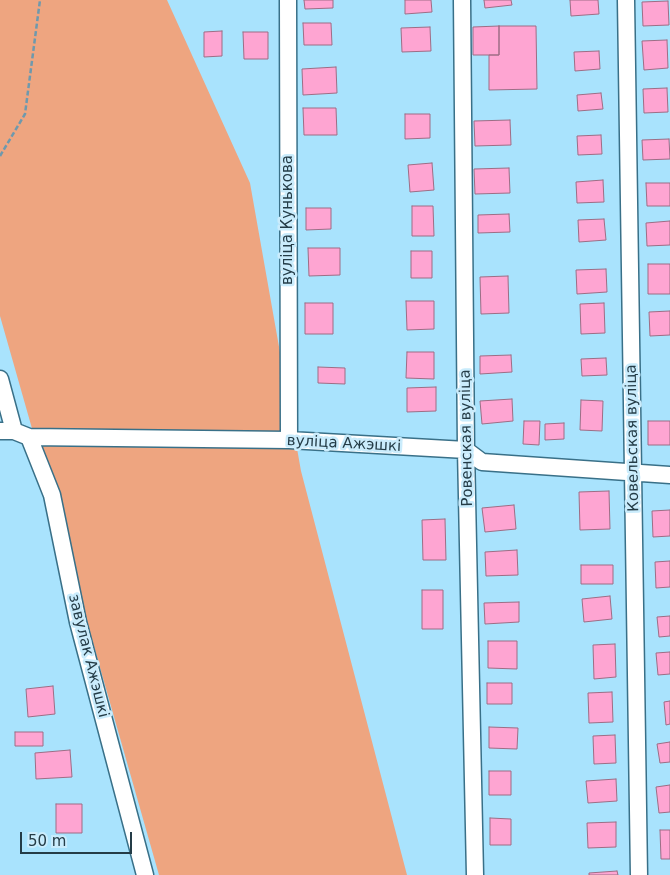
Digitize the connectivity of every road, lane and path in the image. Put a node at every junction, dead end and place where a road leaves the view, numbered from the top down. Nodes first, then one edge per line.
1 (40, 0) edge
2 (288, 0) edge
3 (462, 0) edge
4 (626, 0) edge
5 (0, 156) edge
6 (0, 379) edge
7 (7, 431) edge
8 (29, 437) junction
9 (289, 440) junction
10 (466, 450) junction
11 (633, 472) junction
12 (670, 475) edge
13 (145, 875) edge
14 (475, 875) edge
15 (639, 875) edge

1 - 5 path
2 - 9 street, вуліца Кунькова
3 - 10 street, Ровенская вуліца
4 - 11 street, Ковельская вуліца
6 - 7 street, вуліца Ажэшкі
7 - 8 street, вуліца Ажэшкі
8 - 9 street, вуліца Ажэшкі
8 - 13 street, завулак Ажэшкі
9 - 10 street, вуліца Ажэшкі
10 - 11 street, вуліца Ажэшкі
10 - 14 street, Ровенская вуліца
11 - 12 street, вуліца Ажэшкі
11 - 15 street, Ковельская вуліца

